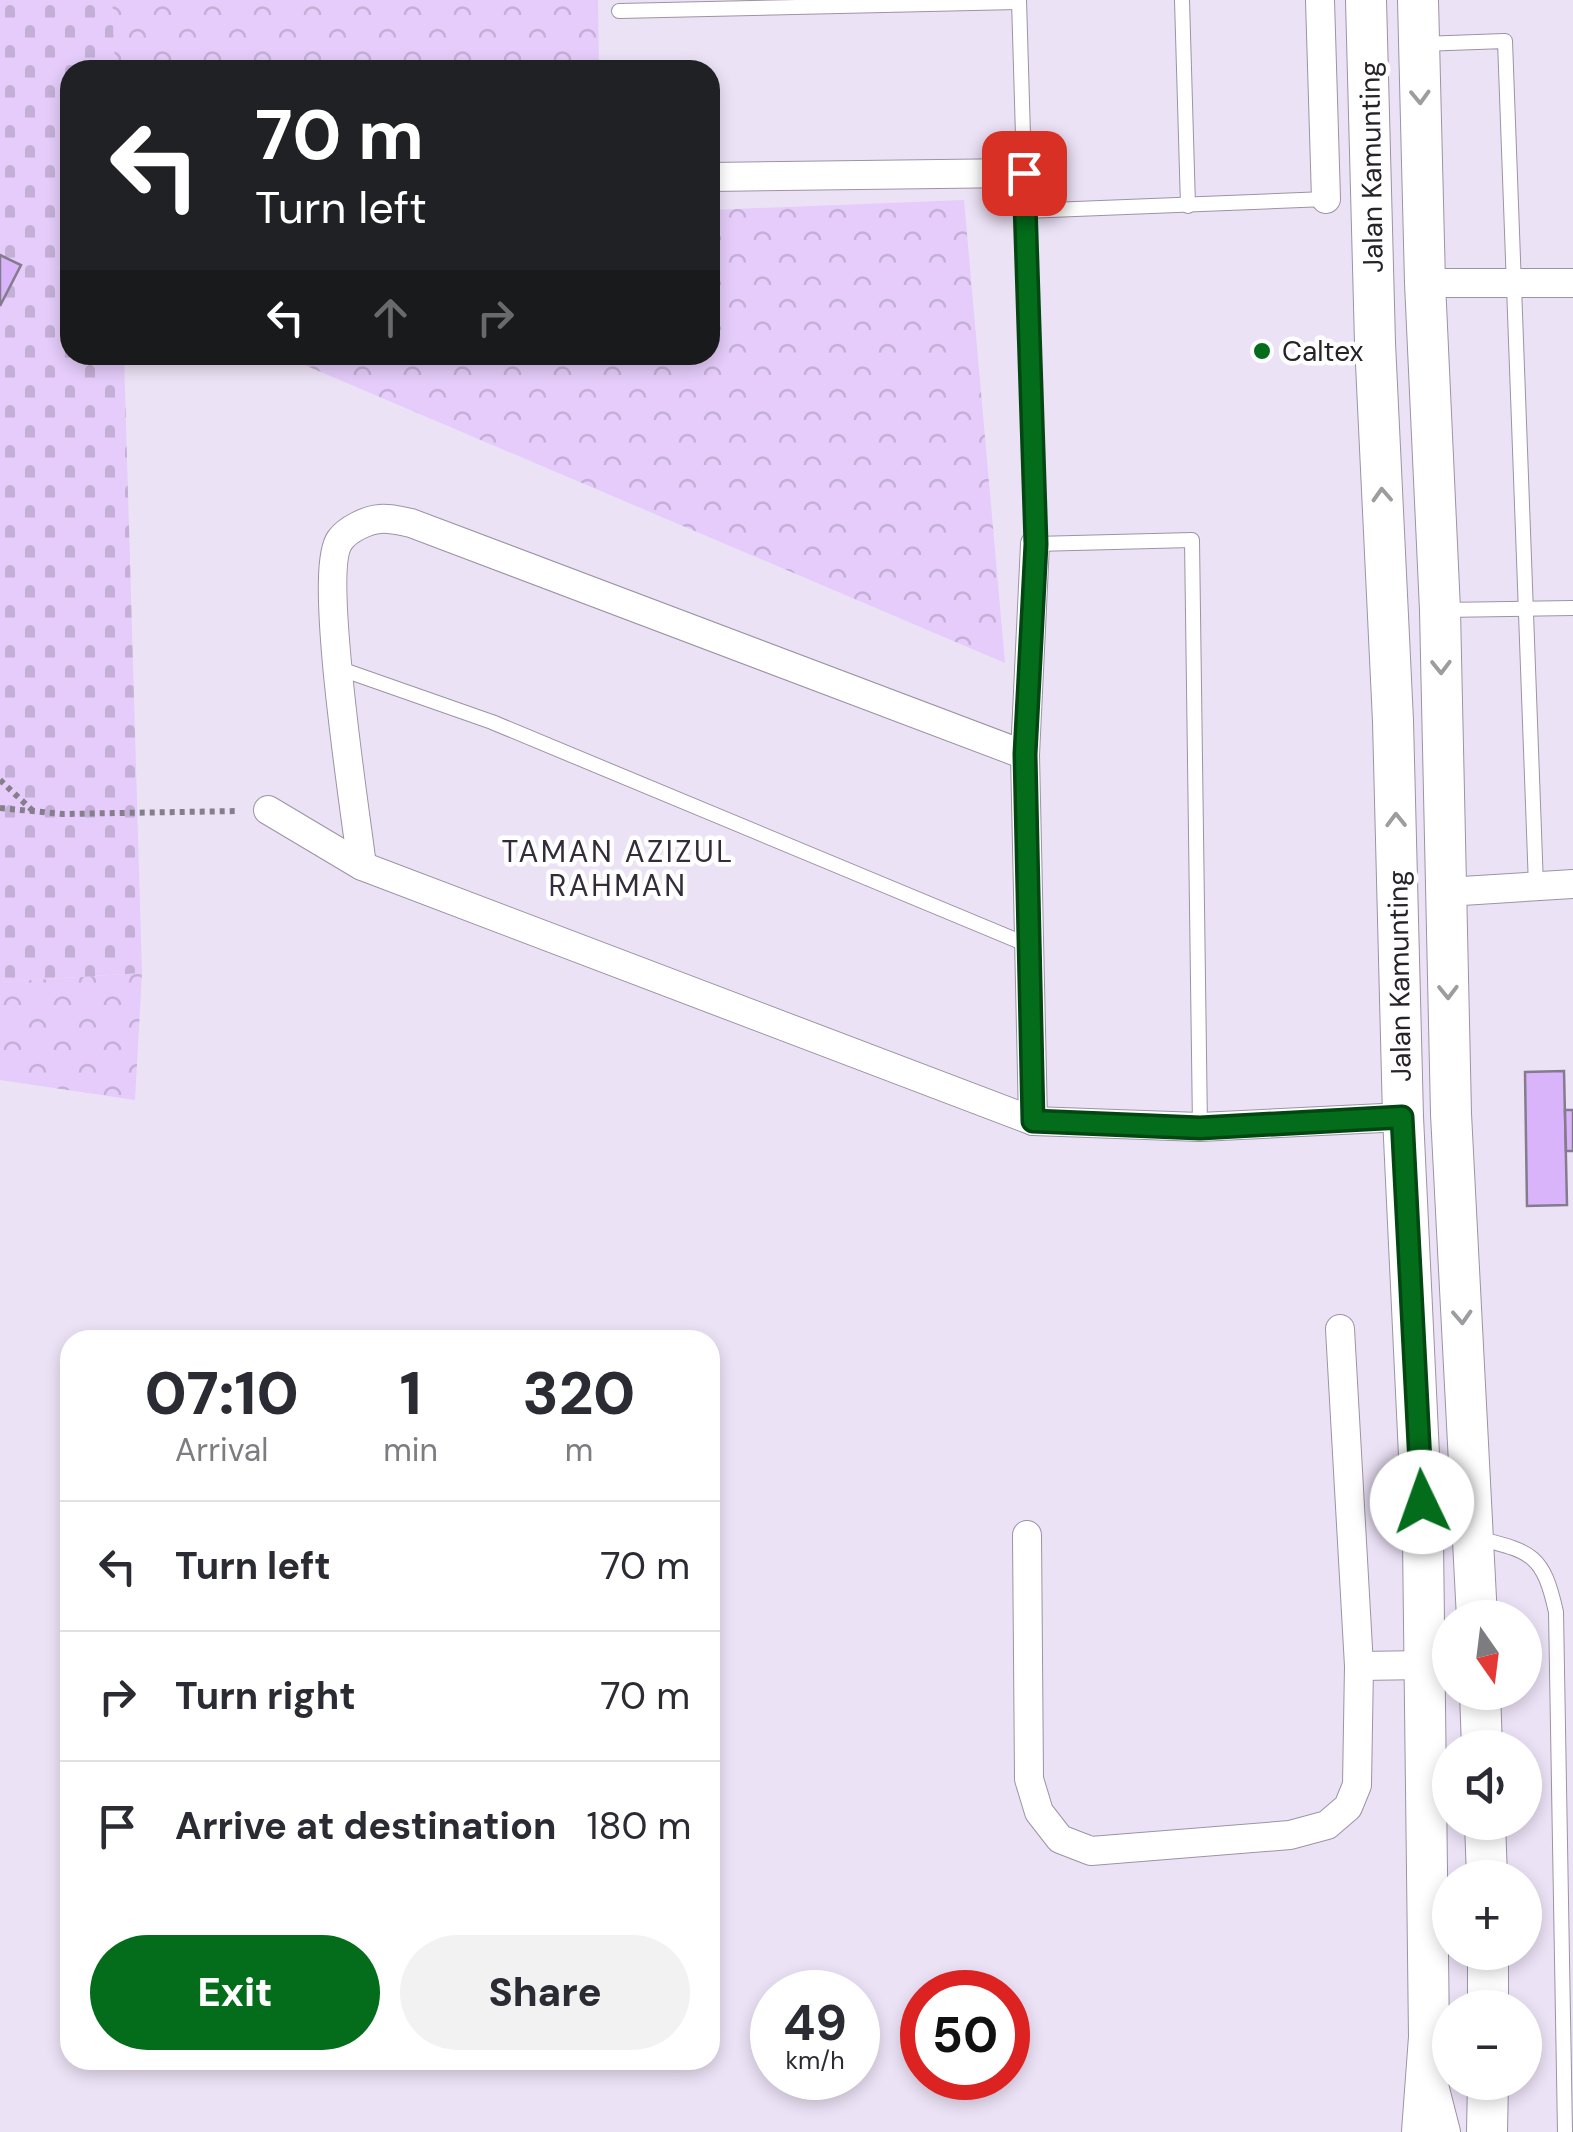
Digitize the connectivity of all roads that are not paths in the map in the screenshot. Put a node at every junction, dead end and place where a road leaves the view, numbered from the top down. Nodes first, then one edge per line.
1 (1182, 0) edge
2 (1320, 0) edge
3 (1366, 0) edge
4 (1418, 0) edge
5 (1019, 1) edge
6 (620, 11) dead end
7 (1419, 44) junction
8 (1024, 173) junction
9 (720, 178) edge
10 (1326, 199) joint
11 (1188, 206) junction
12 (1026, 212) junction
13 (1425, 283) junction
14 (1514, 283) junction
15 (1573, 283) edge
16 (1036, 544) junction
17 (1573, 608) edge
18 (1526, 609) junction
19 (1440, 610) junction
20 (337, 667) junction
21 (1025, 754) junction
22 (268, 810) road end
23 (362, 866) junction
24 (1573, 884) edge
25 (1536, 886) junction
26 (1446, 892) junction
27 (1028, 946) junction
28 (1402, 1117) junction
29 (1033, 1121) junction
30 (1200, 1128) junction
31 (1340, 1329) dead end
32 (1027, 1536) dead end
33 (1473, 1537) junction
34 (1476, 1600) edge
35 (1426, 1665) junction
36 (1359, 1666) junction
37 (1428, 2037) junction
38 (1488, 2100) edge
39 (1422, 2132) edge
40 (1446, 2132) edge
41 (1488, 2132) edge
42 (1565, 2132) edge

1 - 11 lane
2 - 10 street
28 -> 3 main road, Jalan Kamunting
4 - 7 main road, Jalan Kamunting
5 - 6 lane
5 - 8 lane
7 -> 13 main road, Jalan Kamunting
7 - 14 lane
8 - 9 street
8 - 12 lane
10 - 11 lane
11 - 12 lane
12 - 16 lane
13 - 14 street
13 - 19 main road, Jalan Kamunting
14 - 15 street
14 - 18 lane
16 - 21 street
16 - 30 lane
17 - 18 lane
18 - 19 lane
18 - 25 lane
19 -> 26 main road, Jalan Kamunting
20 - 21 street
20 - 23 street
20 - 27 lane
21 - 27 street
22 - 23 street
23 - 29 street
24 - 25 street
25 - 26 street
26 -> 33 main road, Jalan Kamunting
27 - 29 street
28 - 30 street
28 - 35 main road, Jalan Kamunting
29 - 30 street
31 - 36 street
32 - 36 street
33 - 34 main road, Jalan Kamunting
33 - 42 lane
35 - 36 street
35 - 37 main road, Jalan Kamunting
37 - 39 main road, Jalan Kamunting
37 - 40 street
38 - 41 main road

